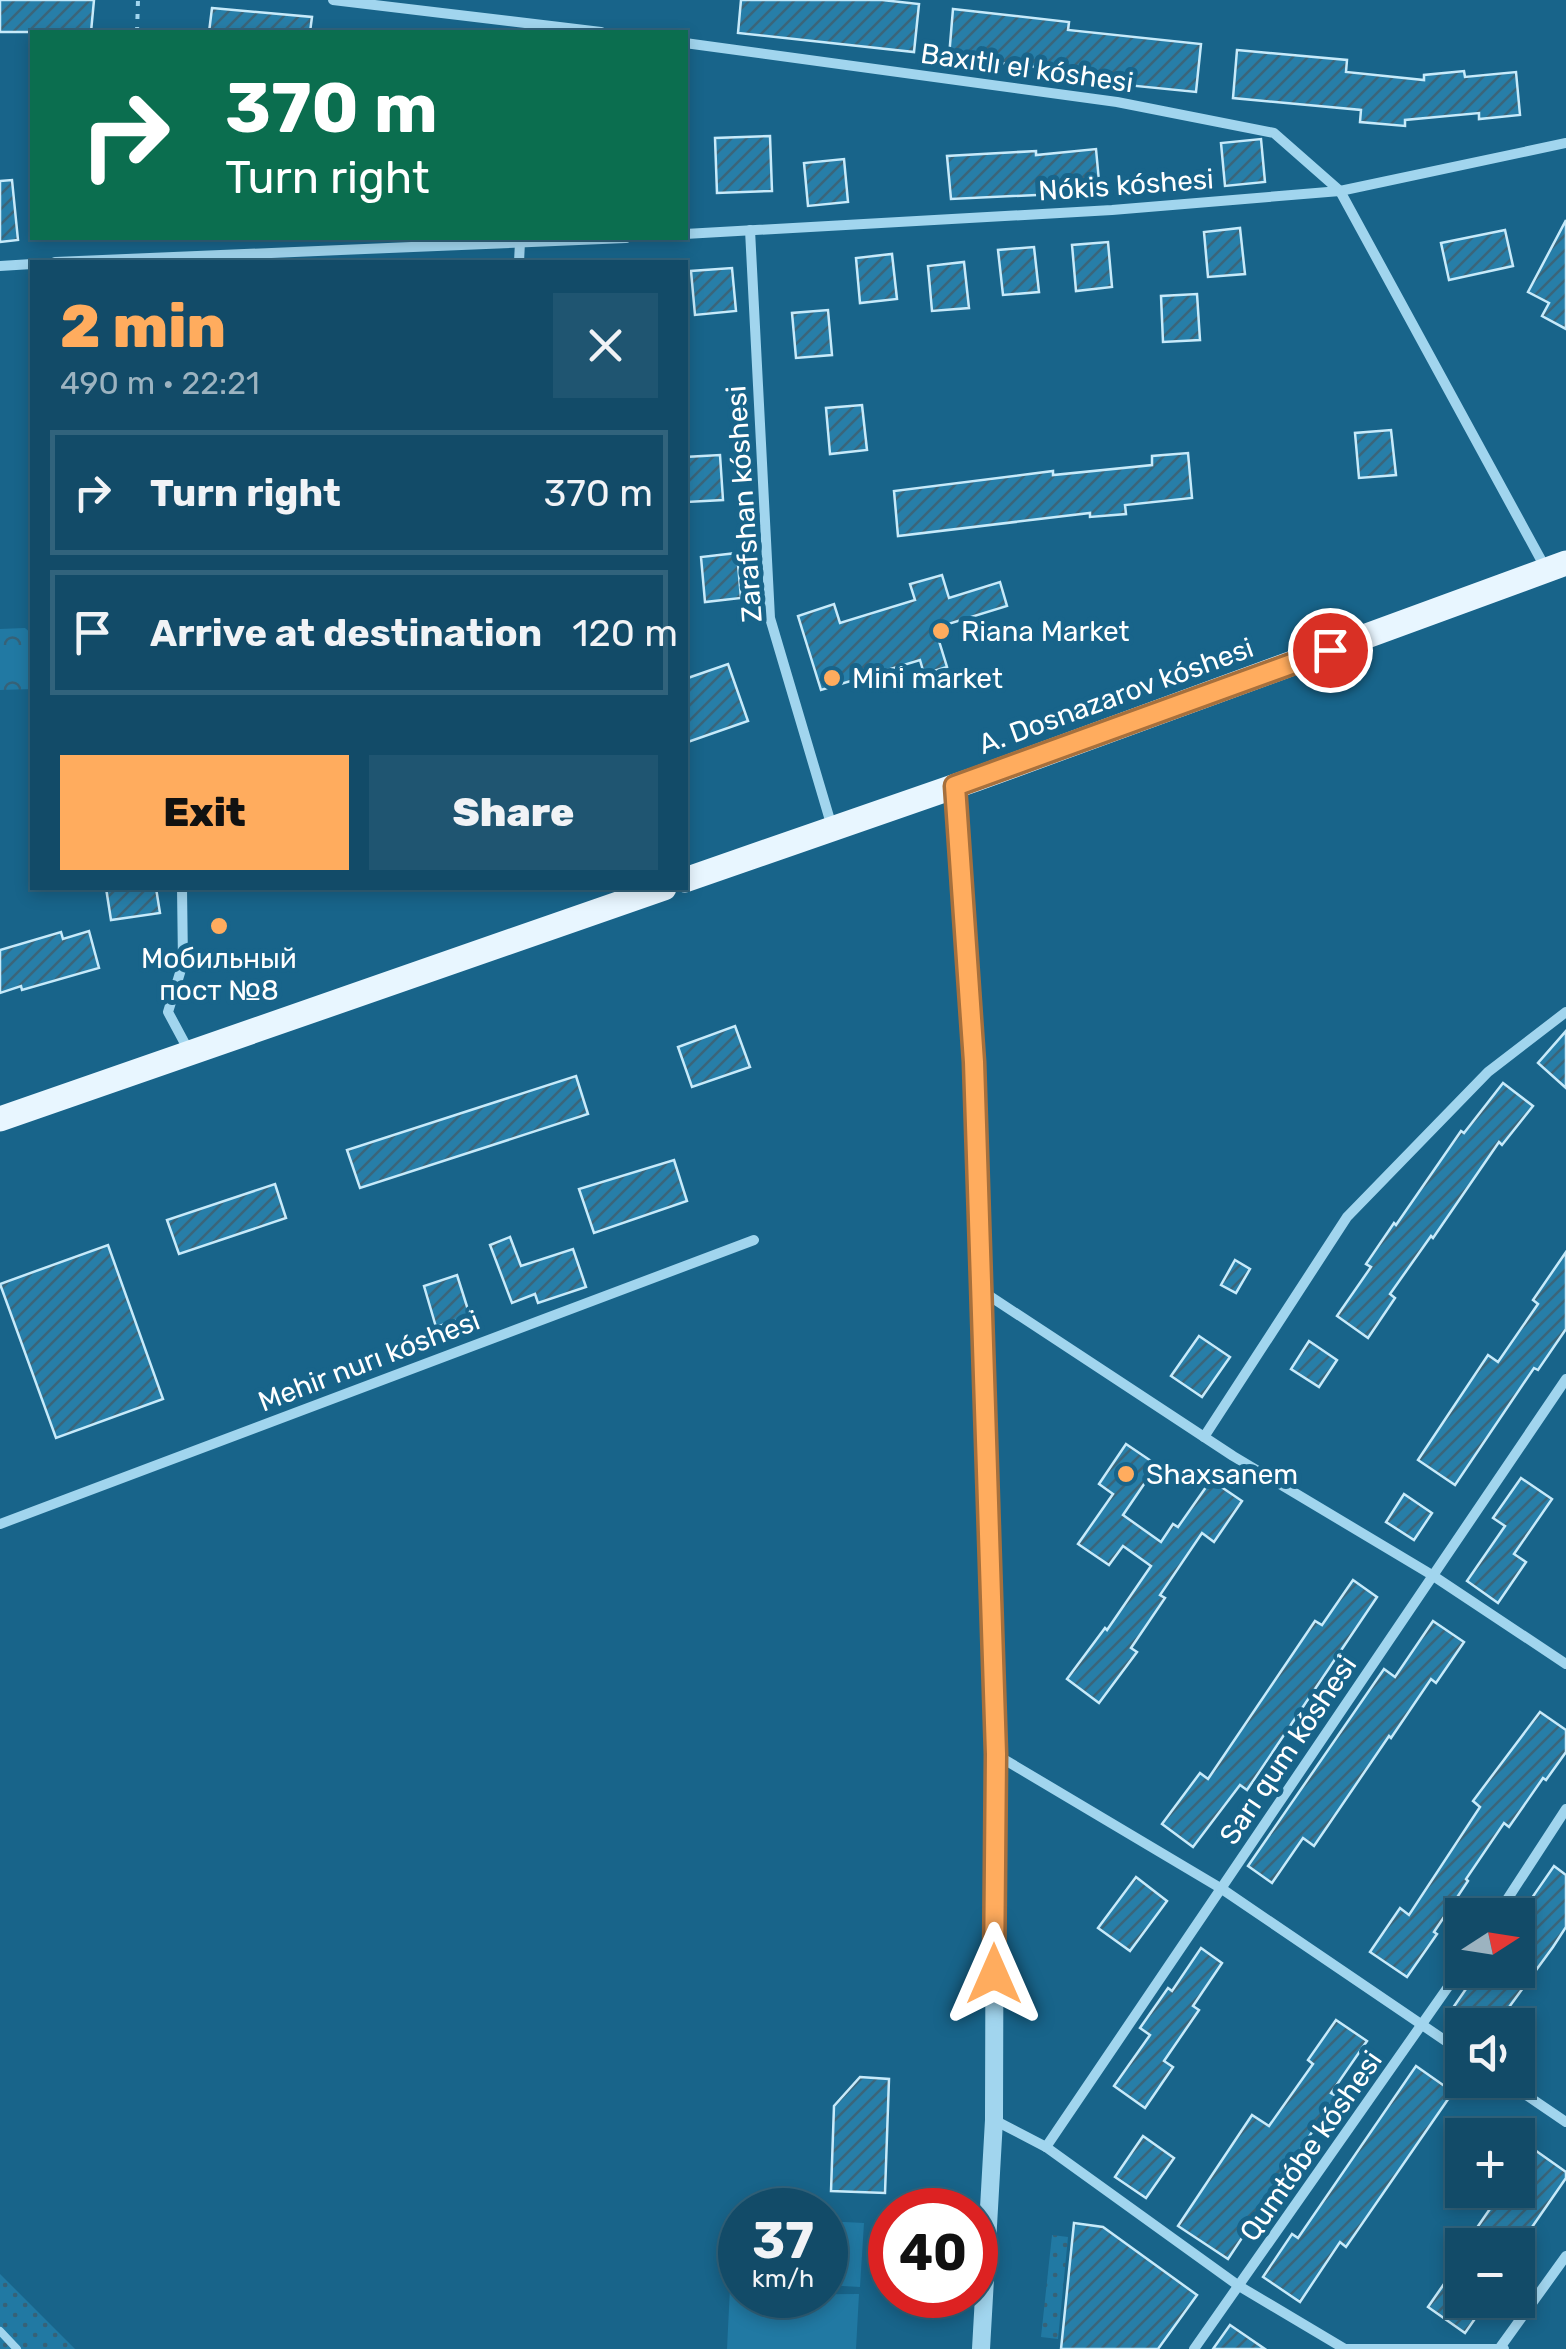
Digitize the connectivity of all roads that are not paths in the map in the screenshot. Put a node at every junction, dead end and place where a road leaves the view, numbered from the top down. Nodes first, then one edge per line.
1 (333, 0) edge
2 (585, 30) edge
3 (688, 43) edge
4 (1566, 143) edge
5 (1340, 191) junction
6 (750, 230) junction
7 (688, 234) edge
8 (573, 240) edge
9 (520, 242) junction
10 (173, 259) edge
11 (134, 260) edge
12 (520, 260) edge
13 (30, 264) edge
14 (0, 266) edge
15 (1556, 566) edge
16 (955, 786) junction
17 (832, 827) junction
18 (688, 879) edge
19 (182, 890) edge
20 (658, 890) edge
21 (1566, 1012) edge
22 (190, 1054) junction
23 (0, 1119) edge
24 (754, 1240) dead end
25 (981, 1290) junction
26 (1566, 1379) edge
27 (1204, 1437) junction
28 (0, 1524) edge
29 (1432, 1575) junction
30 (1566, 1664) edge
31 (996, 1754) junction
32 (1566, 1809) edge
33 (1222, 1889) junction
34 (1508, 1898) edge
35 (1449, 1988) edge
36 (1424, 2026) junction
37 (1445, 2040) edge
38 (1531, 2098) edge
39 (994, 2120) junction
40 (1566, 2122) edge
41 (1046, 2147) junction
42 (1566, 2256) edge
43 (1238, 2286) junction
44 (0, 2331) edge
45 (17, 2349) edge
46 (981, 2349) edge
47 (1194, 2349) edge
48 (1500, 2349) edge

1 - 2 street
3 - 5 street, Baxıtlı el kóshesi
4 - 5 street, Nókis kóshesi
5 - 6 street, Nókis kóshesi
5 - 15 street
6 - 7 street, Nókis kóshesi
6 - 17 street, Zarafshan kóshesi
8 - 9 street
9 - 10 street
9 - 12 street
10 - 11 street
13 - 14 street
15 - 16 main road, A. Dosnazarov kóshesi
16 - 17 main road, A. Dosnazarov kóshesi
16 - 25 street
17 - 18 main road, A. Dosnazarov kóshesi
19 - 22 street
20 - 22 main road
21 - 27 street
22 - 23 main road
24 - 28 street, Mehir nurı kóshesi
25 - 27 street
25 - 31 street
26 - 29 street, Sarı qum kóshesi
27 - 29 street
29 - 30 street
29 - 33 street, Sarı qum kóshesi
31 - 33 street
31 - 39 street
32 - 34 street
33 - 36 street
33 - 41 street, Sarı qum kóshesi
35 - 36 street, Qumtóbe kóshesi
36 - 37 street
36 - 43 street, Qumtóbe kóshesi
38 - 40 street
39 - 41 street
39 - 46 street
41 - 43 street
42 - 48 street
43 - 47 street, Qumtóbe kóshesi
43 - 48 street
44 - 45 lane

